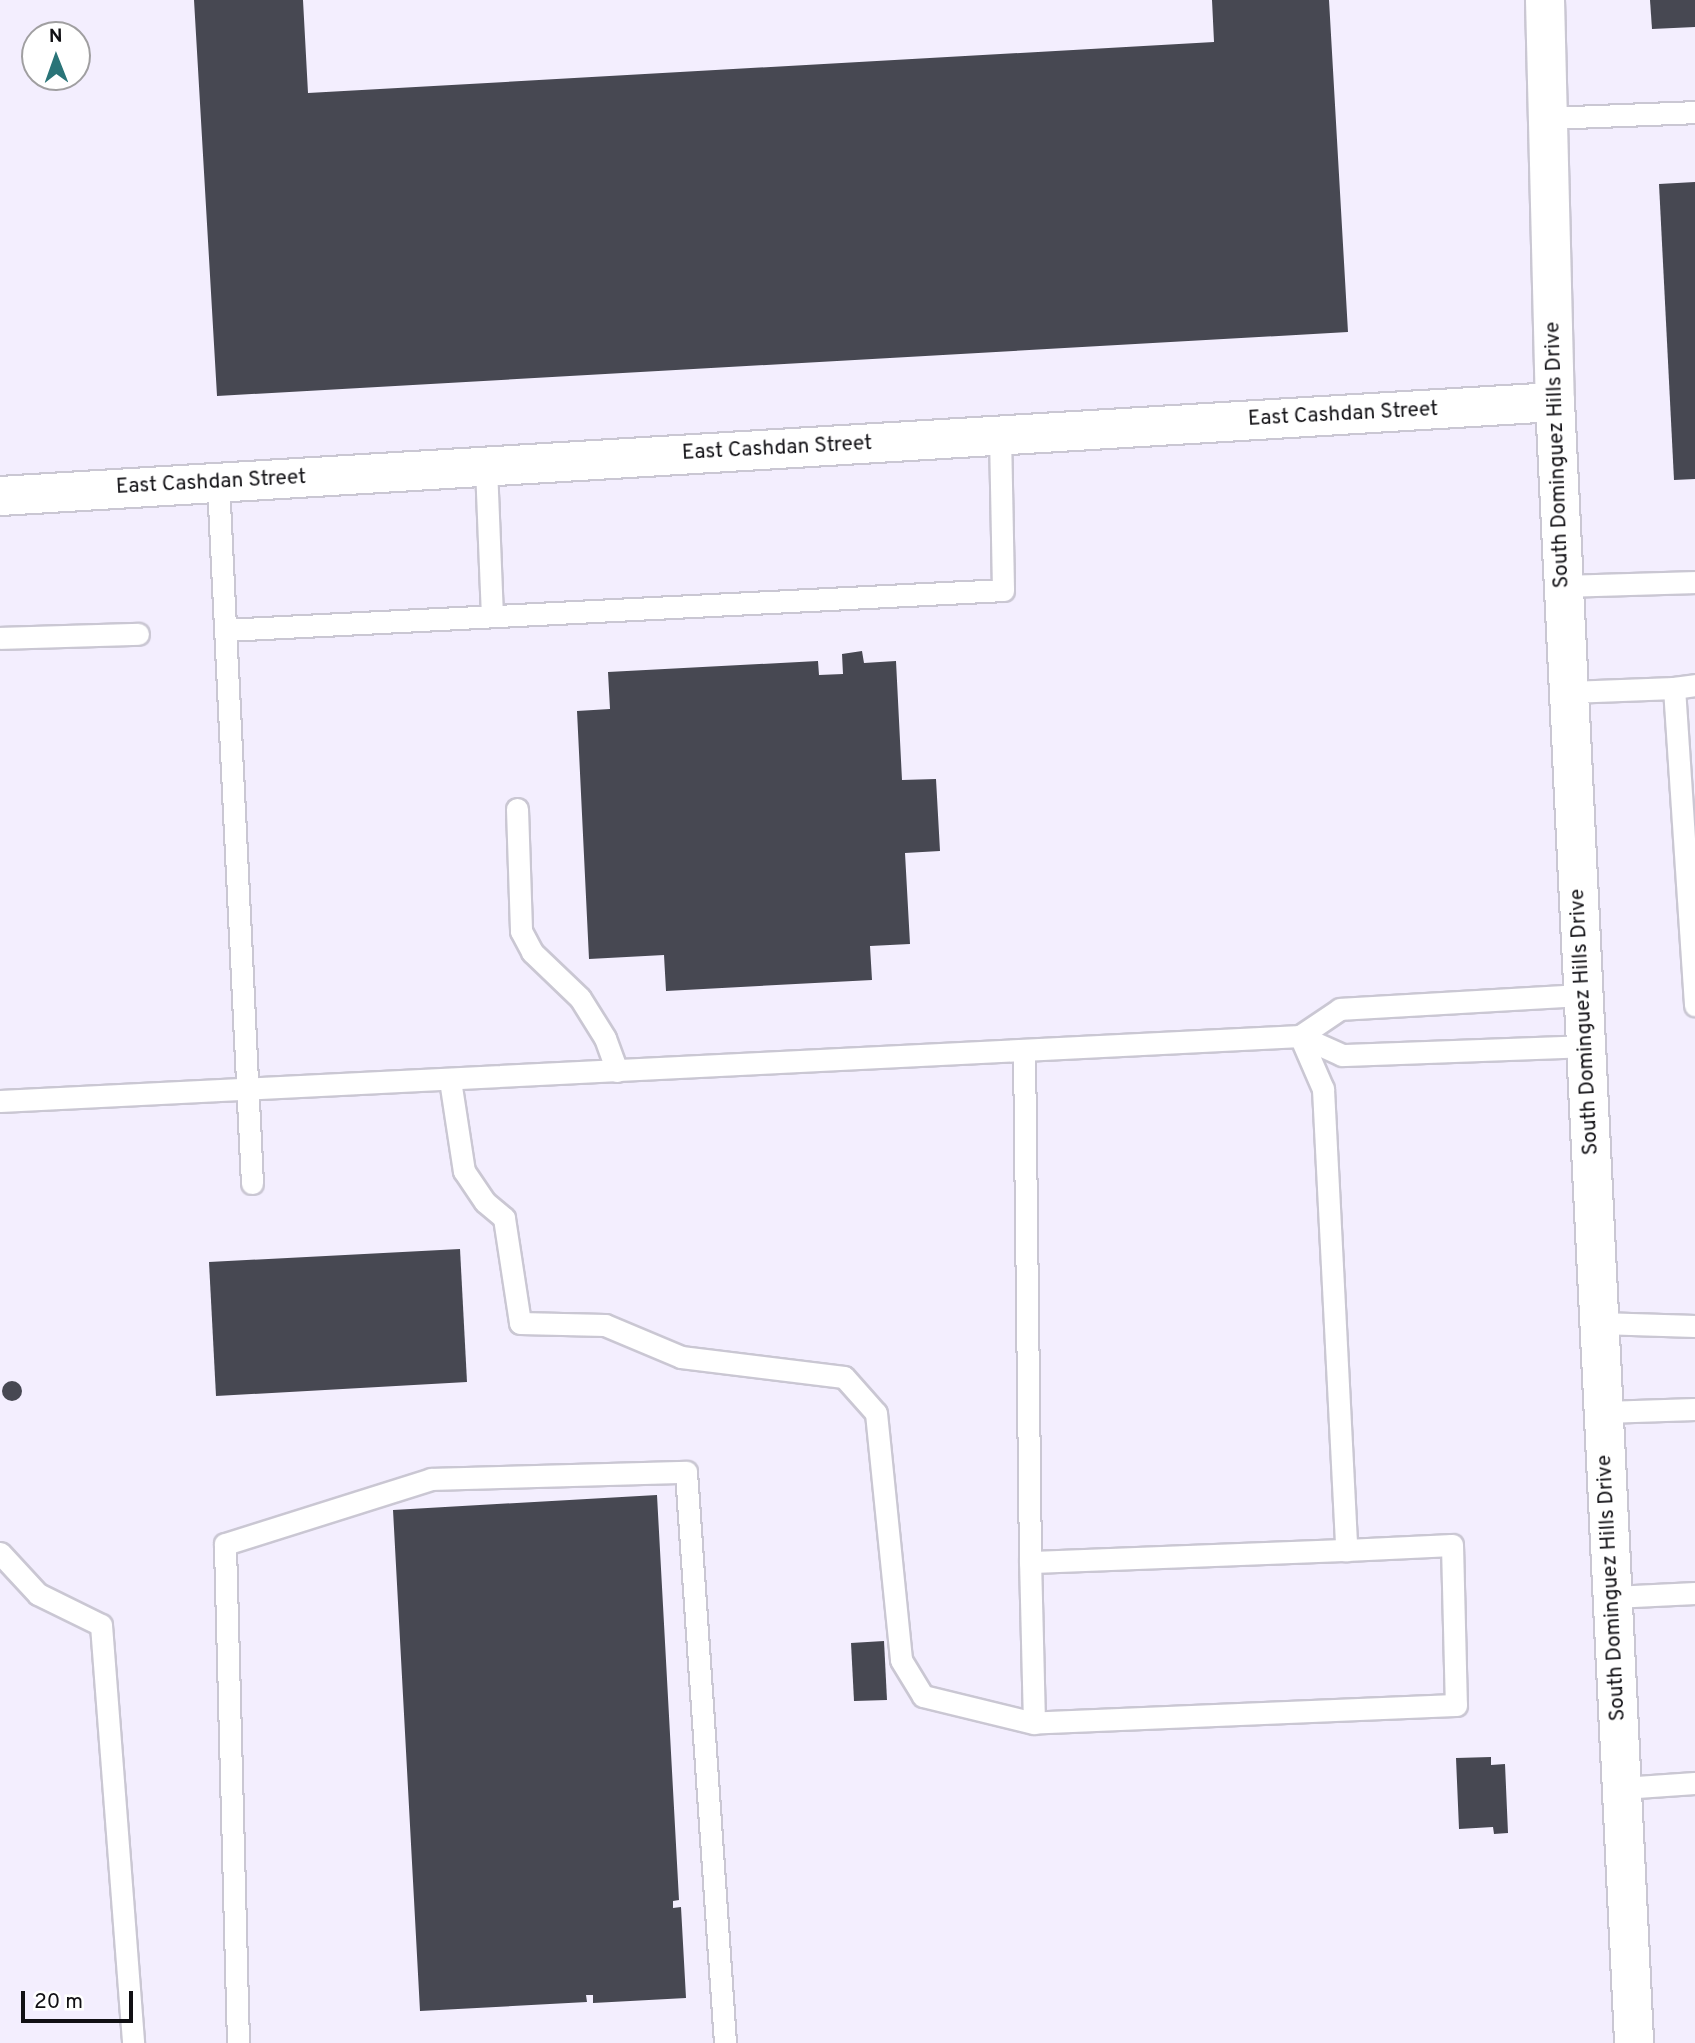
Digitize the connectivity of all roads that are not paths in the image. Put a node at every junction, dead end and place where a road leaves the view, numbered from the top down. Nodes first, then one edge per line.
1 (1545, 0) edge
2 (1695, 112) edge
3 (1548, 118) junction
4 (1555, 402) junction
5 (1000, 436) junction
6 (486, 467) junction
7 (218, 483) junction
8 (0, 496) edge
9 (1695, 582) edge
10 (1564, 586) junction
11 (492, 616) junction
12 (225, 630) junction
13 (138, 634) dead end
14 (0, 638) edge
15 (1695, 685) edge
16 (1674, 688) junction
17 (1569, 692) junction
18 (517, 809) dead end
19 (1584, 995) junction
20 (1695, 1005) edge
21 (1300, 1036) junction
22 (1586, 1046) junction
23 (1024, 1050) junction
24 (617, 1071) junction
25 (450, 1080) junction
26 (248, 1090) junction
27 (0, 1101) edge
28 (252, 1183) dead end
29 (1600, 1323) junction
30 (1695, 1326) edge
31 (1695, 1409) edge
32 (1604, 1412) junction
33 (1346, 1550) junction
34 (0, 1553) edge
35 (1030, 1562) junction
36 (1695, 1594) edge
37 (1613, 1597) junction
38 (1034, 1723) junction
39 (1695, 1783) edge
40 (1622, 1788) junction
41 (133, 2043) edge
42 (238, 2043) edge
43 (726, 2043) edge
44 (1634, 2043) edge

1 - 3 street, South Dominguez Hills Drive
2 - 3 lane
3 - 4 street, South Dominguez Hills Drive
4 - 5 street, East Cashdan Street
4 - 10 street, South Dominguez Hills Drive
5 - 6 street, East Cashdan Street
5 - 11 lane
6 - 7 street, East Cashdan Street
6 - 11 lane
7 - 8 street, East Cashdan Street
7 - 12 lane
9 - 10 lane
10 - 17 street, South Dominguez Hills Drive
11 - 12 lane
12 - 26 lane
13 - 14 lane
15 - 16 lane
16 - 17 lane
16 - 20 lane
17 - 19 street, South Dominguez Hills Drive
18 - 24 lane
19 - 21 lane
19 - 22 street, South Dominguez Hills Drive
21 - 22 lane
21 - 23 lane
21 - 33 lane
22 - 29 street, South Dominguez Hills Drive
23 - 24 lane
23 - 35 lane
24 - 25 lane
25 - 26 lane
25 - 38 lane
26 - 27 lane
26 - 28 lane
29 - 30 lane
29 - 32 street, South Dominguez Hills Drive
31 - 32 lane
32 - 37 street, South Dominguez Hills Drive
33 - 35 lane
33 - 38 lane
34 - 41 lane
35 - 38 lane
36 - 37 lane
37 - 40 street, South Dominguez Hills Drive
39 - 40 lane
40 - 44 street, South Dominguez Hills Drive
42 - 43 lane

